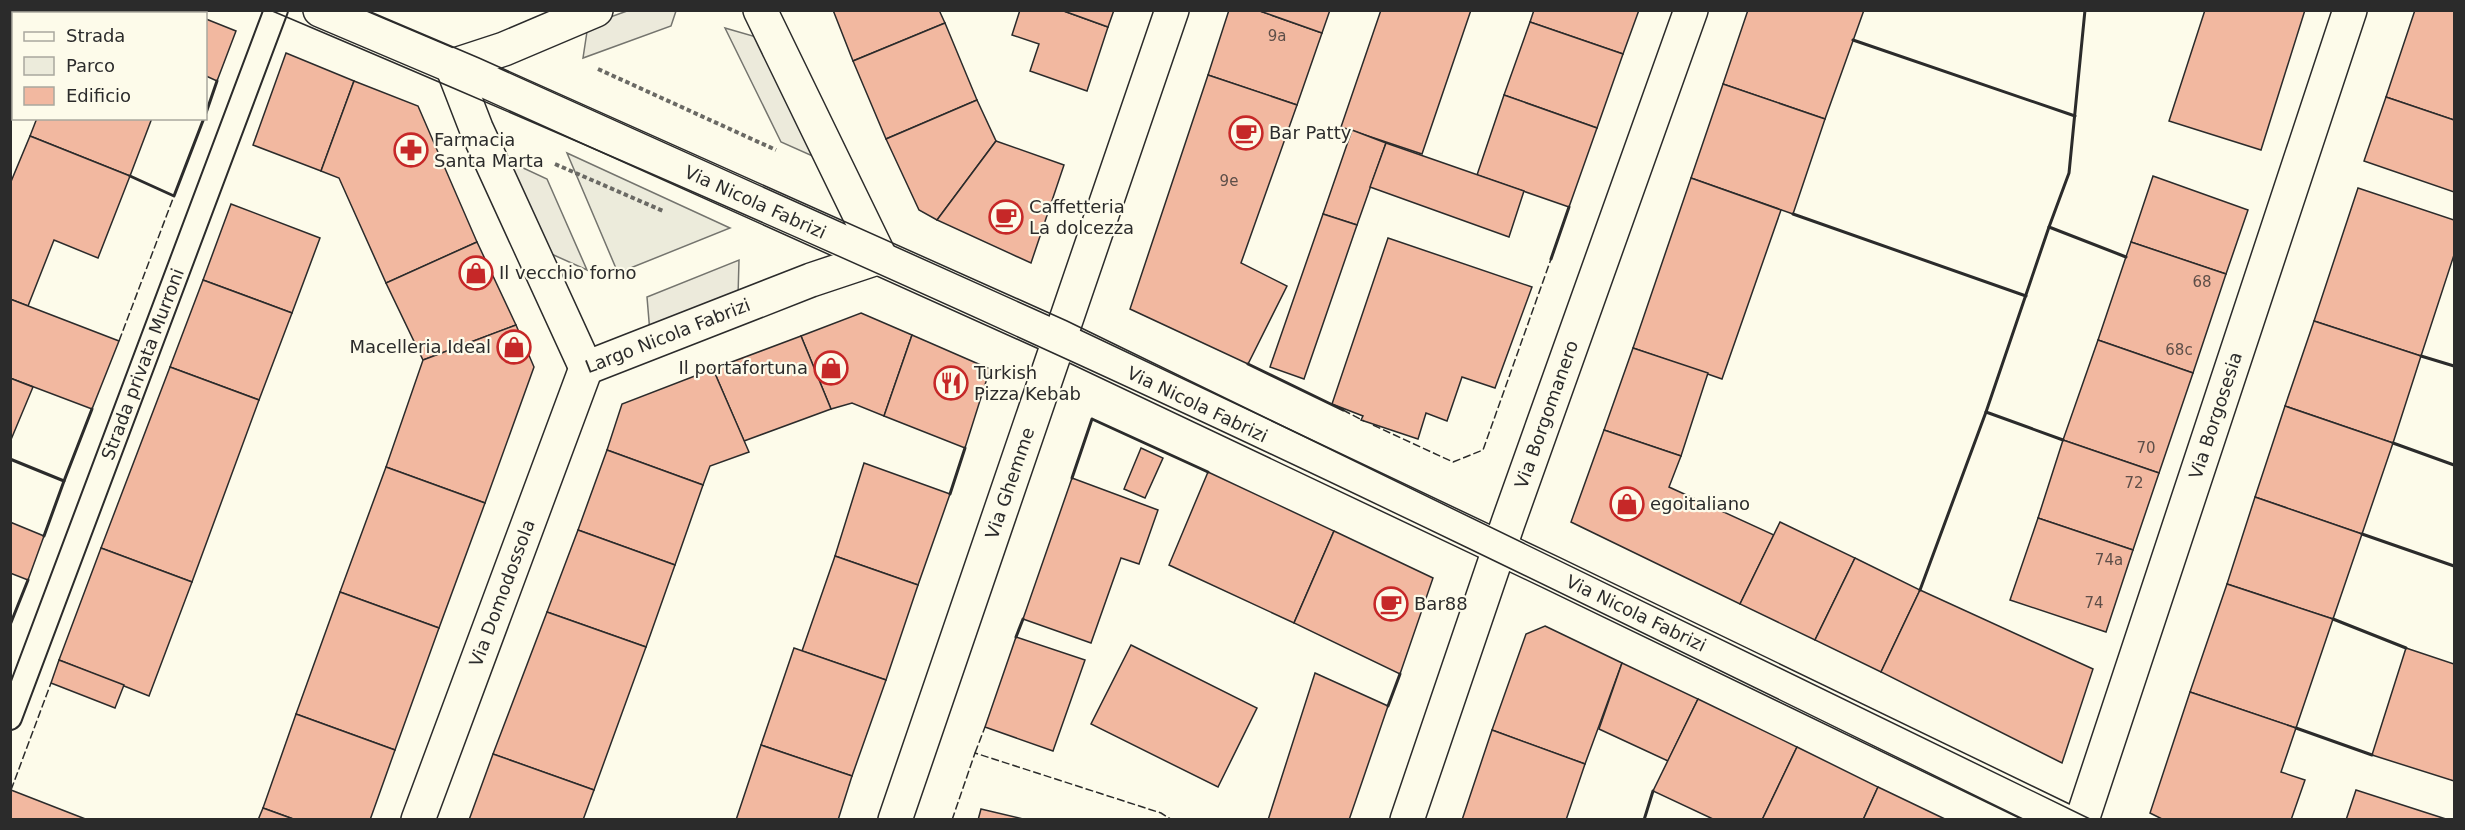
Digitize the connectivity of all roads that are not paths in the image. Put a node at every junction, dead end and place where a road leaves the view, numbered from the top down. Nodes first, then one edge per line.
1 (276, 10) edge
2 (320, 10) edge
3 (596, 10) edge
4 (760, 10) edge
5 (1172, 10) edge
6 (1691, 10) edge
7 (2350, 10) edge
8 (452, 66) junction
9 (880, 257) junction
10 (1060, 340) junction
11 (586, 368) junction
12 (1500, 548) junction
13 (10, 718) edge
14 (418, 819) edge
15 (895, 819) edge
16 (1407, 819) edge
17 (2063, 819) edge
18 (2082, 819) edge

1 - 13 lane, Strada privata Murroni
2 - 8 street, Via Nicola Fabrizi
3 - 8 street
4 - 9 street
5 - 10 street, Via Ghemme
6 - 12 street, Via Borgomanero
7 - 18 street, Via Borgosesia
8 - 9 street, Via Nicola Fabrizi
8 - 11 street, Largo Nicola Fabrizi
9 - 10 street, Via Nicola Fabrizi
9 - 11 street, Largo Nicola Fabrizi
10 - 12 street, Via Nicola Fabrizi
10 - 15 street, Via Ghemme
11 - 14 street, Via Domodossola
12 - 16 street, Via Borgomanero
12 - 17 street, Via Nicola Fabrizi

